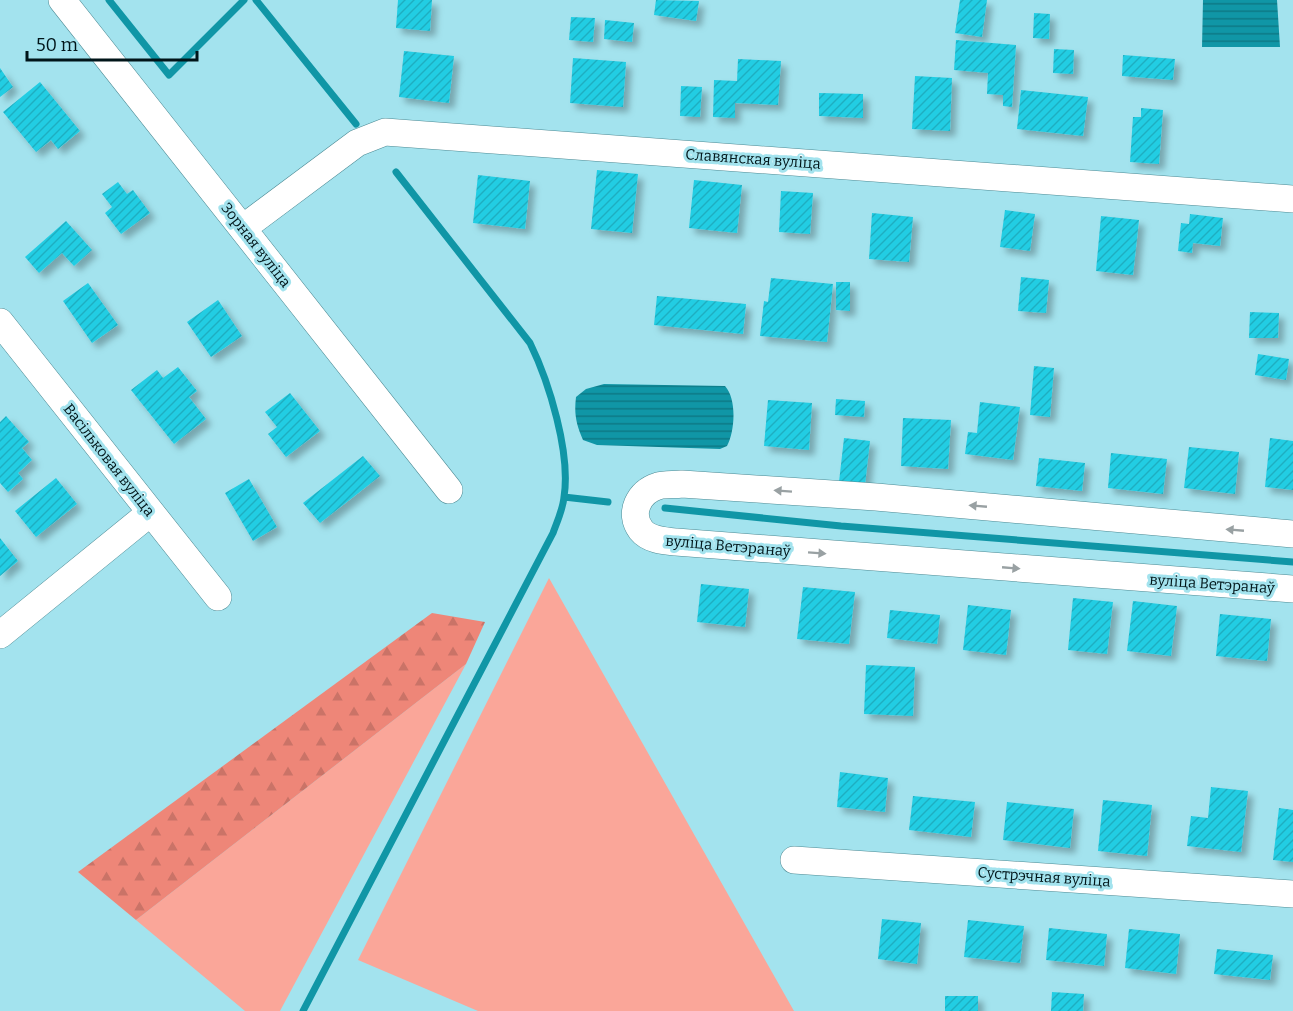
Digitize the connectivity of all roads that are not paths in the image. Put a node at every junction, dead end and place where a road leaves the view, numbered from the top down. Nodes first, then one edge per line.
1 (62, 0) edge
2 (1293, 199) edge
3 (243, 228) junction
4 (0, 322) edge
5 (449, 490) dead end
6 (150, 513) junction
7 (1293, 534) edge
8 (1293, 589) edge
9 (218, 597) dead end
10 (0, 635) edge
11 (794, 860) dead end
12 (1293, 894) edge

1 - 3 street, Зорная вуліца
2 - 3 street, Славянская вуліца
3 - 5 street, Зорная вуліца
4 - 6 street, Васільковая вуліца
6 - 9 street, Васільковая вуліца
6 - 10 street
7 -> 8 street, вуліца Ветэранаў
11 - 12 street, Сустрэчная вуліца

